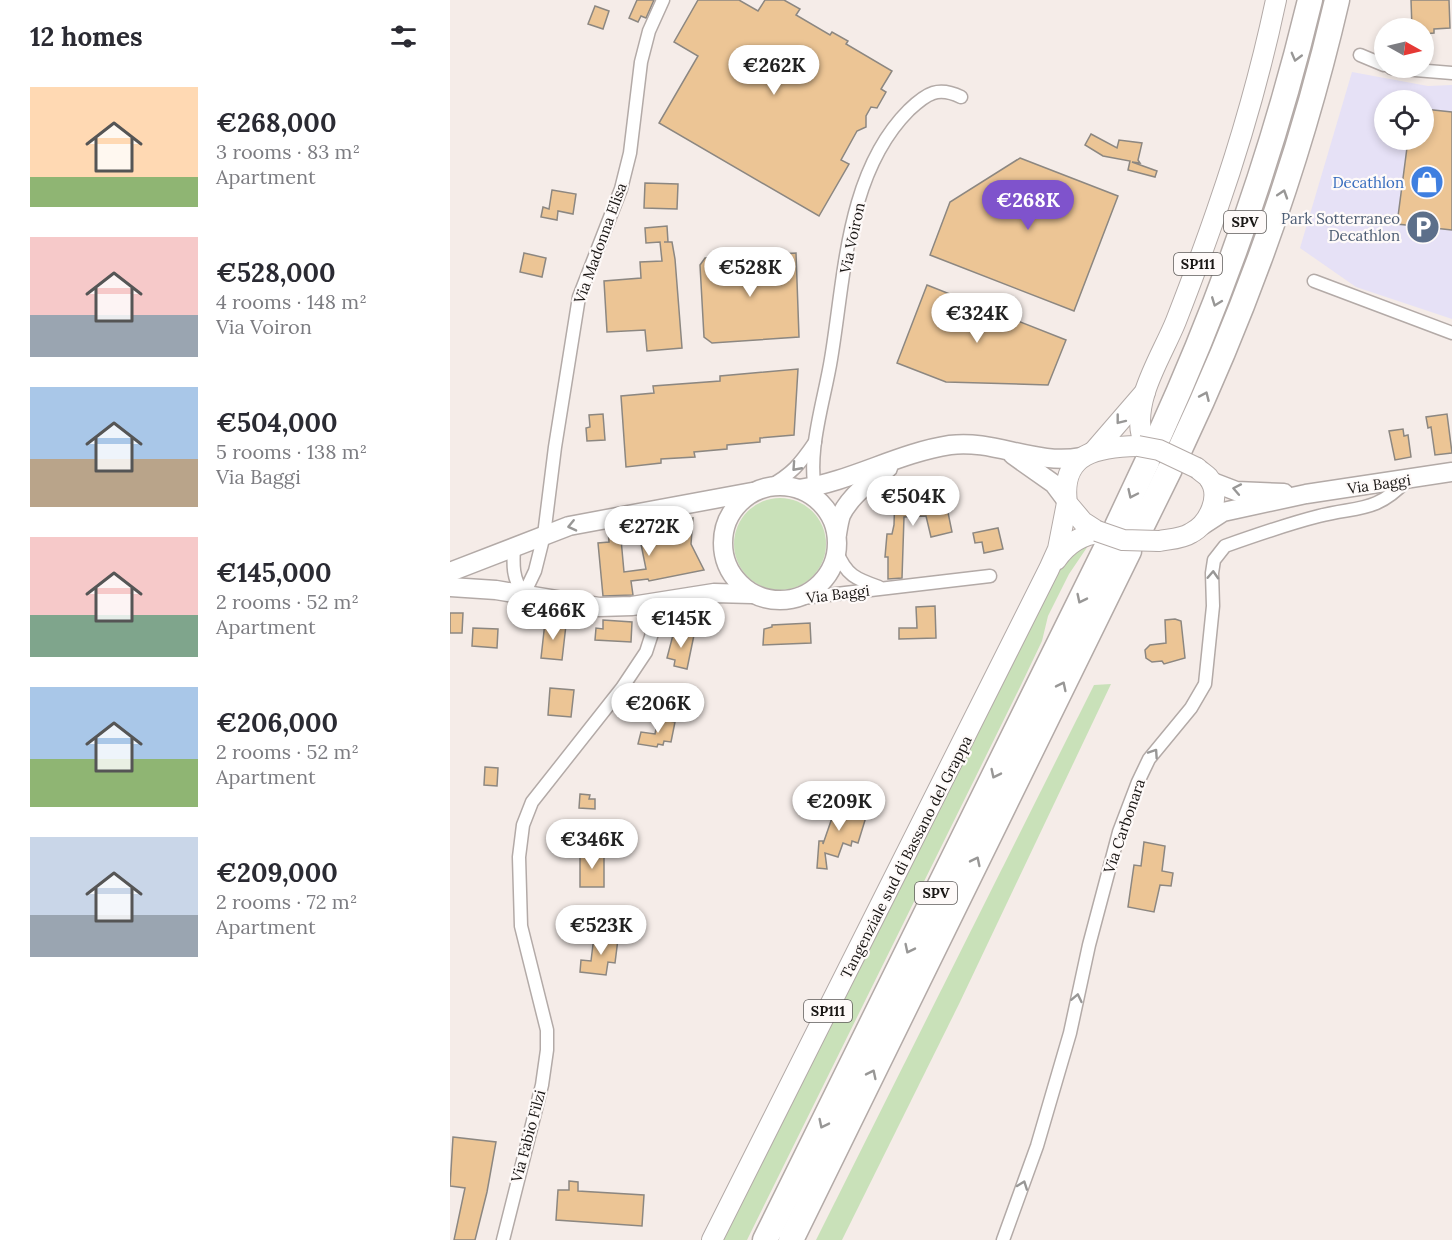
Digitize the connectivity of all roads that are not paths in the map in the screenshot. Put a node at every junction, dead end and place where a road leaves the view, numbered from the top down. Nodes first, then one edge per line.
1 (663, 0) edge
2 (1276, 0) edge
3 (1310, 0) edge
4 (1337, 0) edge
5 (1360, 55) dead end
6 (1374, 61) edge
7 (1434, 72) edge
8 (1452, 73) edge
9 (961, 97) dead end
10 (1314, 281) dead end
11 (1452, 333) edge
12 (1146, 390) junction
13 (817, 438) junction
14 (1156, 450) junction
15 (1009, 452) junction
16 (910, 454) junction
17 (1087, 454) junction
18 (814, 461) junction
19 (1452, 472) edge
20 (1204, 475) junction
21 (841, 479) junction
22 (1407, 480) junction
23 (761, 489) junction
24 (810, 492) junction
25 (1306, 494) junction
26 (1066, 501) junction
27 (1203, 525) junction
28 (544, 535) junction
29 (1118, 536) junction
30 (837, 543) junction
31 (514, 545) junction
32 (1049, 569) junction
33 (450, 572) edge
34 (990, 576) dead end
35 (450, 587) edge
36 (883, 588) junction
37 (524, 594) junction
38 (752, 594) junction
39 (794, 599) junction
40 (658, 602) junction
41 (503, 1240) edge
42 (712, 1240) edge
43 (765, 1240) edge
44 (791, 1240) edge
45 (1003, 1240) edge

1 - 28 street, Via Madonna Elisa
2 - 12 main road, Tangenziale sud di Bassano del Grappa / SP111
3 -> 14 highway, SPV
14 -> 4 highway, SPV
5 - 6 street
7 - 8 street
9 - 13 street, Via Voiron
10 - 11 street
12 - 14 main road, Tangenziale sud di Bassano del Grappa / SP111
12 -> 17 main road, Tangenziale sud di Bassano del Grappa / SP111
13 - 18 street, Via Voiron
13 -> 23 street, Via Voiron
14 - 17 main road
14 - 20 main road, bridge
14 - 29 highway, SPV
15 - 16 main road, Via Baggi
15 - 17 main road, Via Baggi
15 - 26 main road, Via Baggi
16 - 21 main road, Via Baggi
16 - 30 main road, Via Baggi
17 - 26 main road, Tangenziale sud di Bassano del Grappa / SP111
18 - 21 street
18 - 24 street, Via Voiron
19 - 22 main road, Via Baggi
25 -> 20 main road, Via Baggi
20 - 27 main road
21 - 24 main road, Via Baggi
22 - 25 main road, Via Baggi
45 -> 22 street, Via Carbonara
23 - 24 main road, Via Baggi
23 -> 28 main road, Via Baggi
23 - 38 main road
24 - 30 main road, Via Baggi
25 - 27 main road, Via Baggi
26 - 29 main road
26 - 32 main road, Tangenziale sud di Bassano del Grappa / SP111
27 - 29 main road, Tangenziale sud di Bassano del Grappa / SP111
28 - 31 main road, Via Baggi
28 - 37 street, Via Madonna Elisa
29 - 32 main road, Tangenziale sud di Bassano del Grappa / SP111
29 -> 43 highway, SPV
44 -> 29 highway, SPV
30 - 36 street, Via Baggi
30 - 39 main road, Via Baggi
31 - 33 main road, Via Baggi
31 - 37 street
32 - 42 main road, Tangenziale sud di Bassano del Grappa / SP111
34 - 36 street, Via Baggi
35 - 37 main road, Via Baggi
36 - 39 street, Via Baggi
37 - 40 main road, Via Baggi
38 - 39 main road, Via Baggi
38 - 40 main road, Via Baggi
40 - 41 street, Via Fabio Filzi

